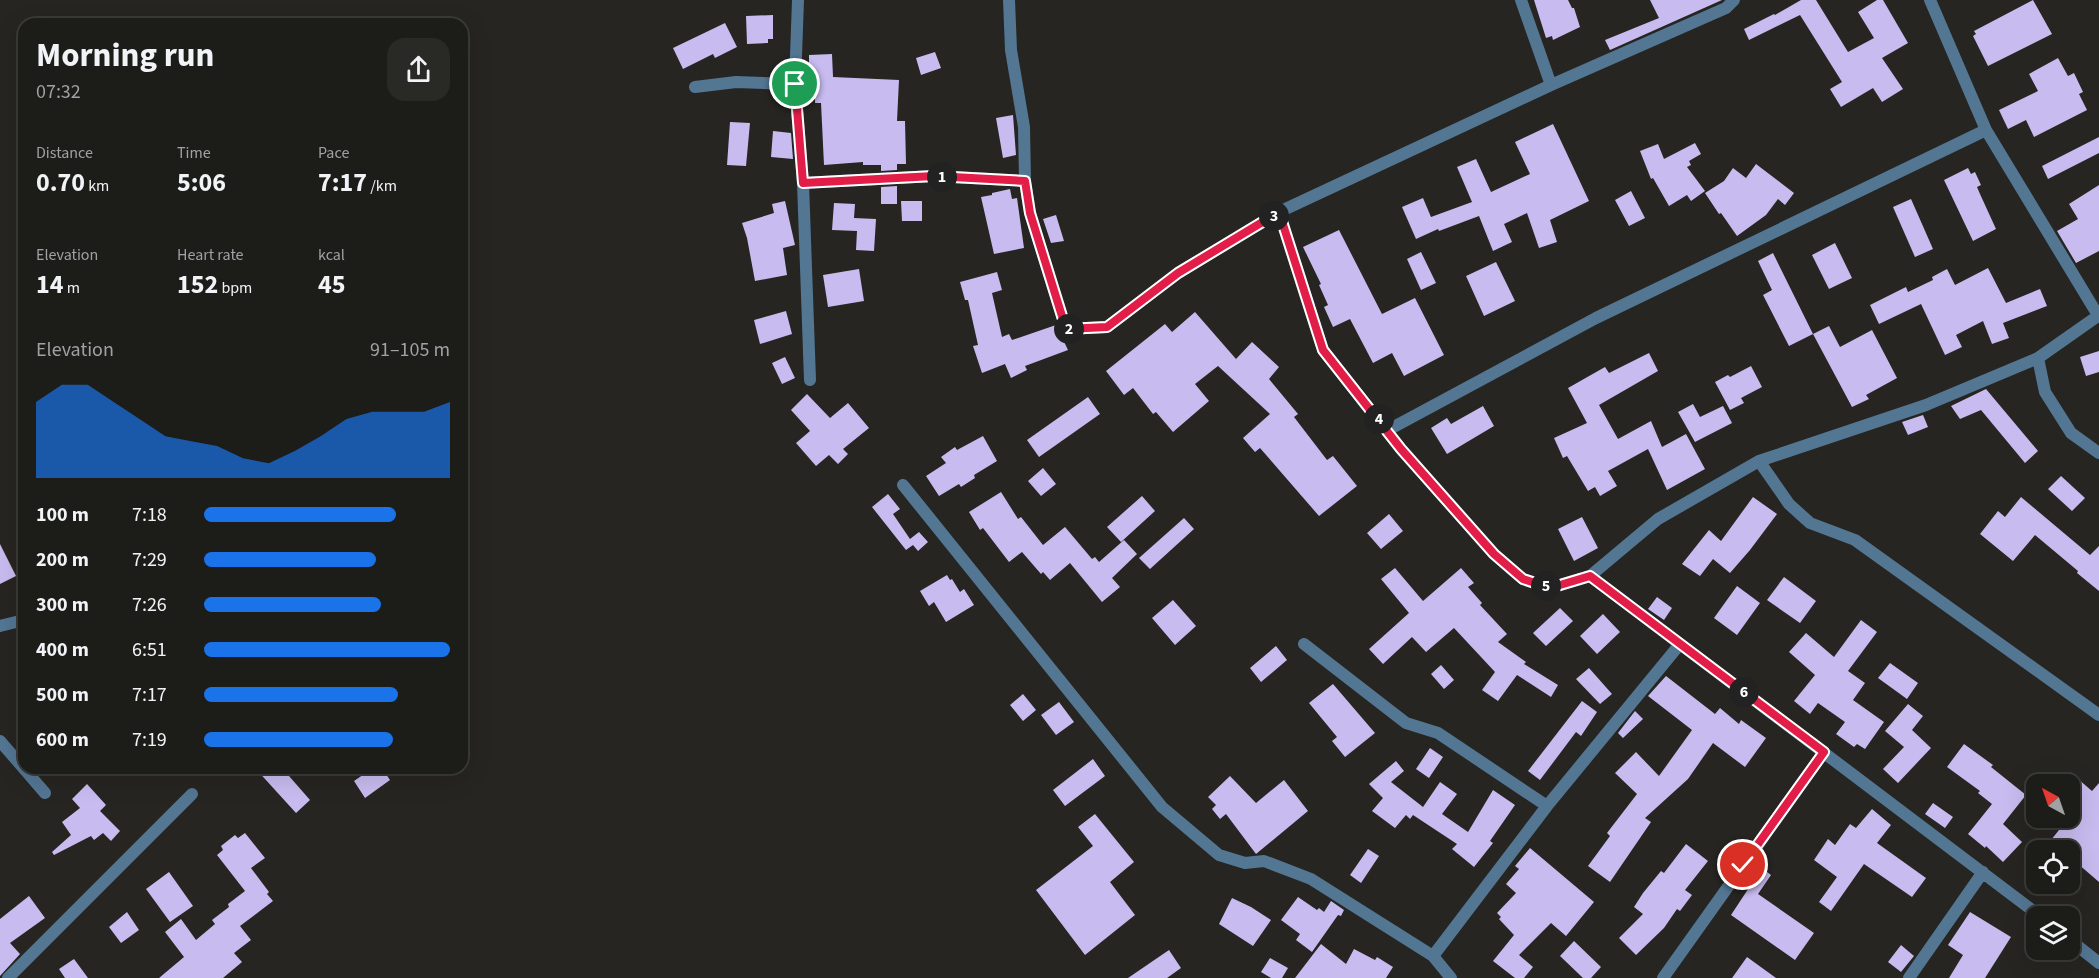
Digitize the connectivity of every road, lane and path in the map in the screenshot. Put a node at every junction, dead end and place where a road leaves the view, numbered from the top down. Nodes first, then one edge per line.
1 (798, 0) edge
2 (1009, 0) edge
3 (1521, 0) edge
4 (1734, 0) edge
5 (1930, 0) edge
6 (795, 84) junction
7 (1551, 85) junction
8 (695, 87) dead end
9 (1986, 130) junction
10 (1025, 181) junction
11 (803, 183) junction
12 (1279, 212) junction
13 (2099, 316) edge
14 (2038, 358) junction
15 (810, 380) dead end
16 (1388, 430) junction
17 (2099, 453) edge
18 (1759, 461) junction
19 (903, 485) dead end
20 (1590, 576) junction
21 (18, 622) edge
22 (0, 626) edge
23 (1304, 644) dead end
24 (1680, 644) junction
25 (2099, 715) edge
26 (0, 741) edge
27 (1824, 752) junction
28 (18, 762) edge
29 (29, 774) edge
30 (45, 793) dead end
31 (192, 794) dead end
32 (1547, 806) junction
33 (1983, 872) junction
34 (2027, 906) edge
35 (2080, 948) edge
36 (1433, 956) junction
37 (2099, 963) edge
38 (8, 978) edge
39 (1451, 978) edge
40 (1663, 978) edge
41 (1909, 978) edge

1 - 6 street
2 - 10 street
3 - 7 street
4 - 7 street
5 - 9 street
6 - 8 street
6 - 11 street
7 - 12 street
9 - 13 street
9 - 16 street
10 - 11 street
10 - 12 street
11 - 15 street
12 - 16 street
13 - 14 street
14 - 17 street
14 - 18 street
16 - 20 street
18 - 20 street
18 - 25 street
19 - 36 street
20 - 24 street
21 - 22 street
23 - 32 street
24 - 27 street
24 - 32 street
26 - 28 street
27 - 33 street
27 - 40 street
29 - 30 street
31 - 38 street
32 - 36 street
33 - 34 street
33 - 41 street
35 - 37 street
36 - 39 street

